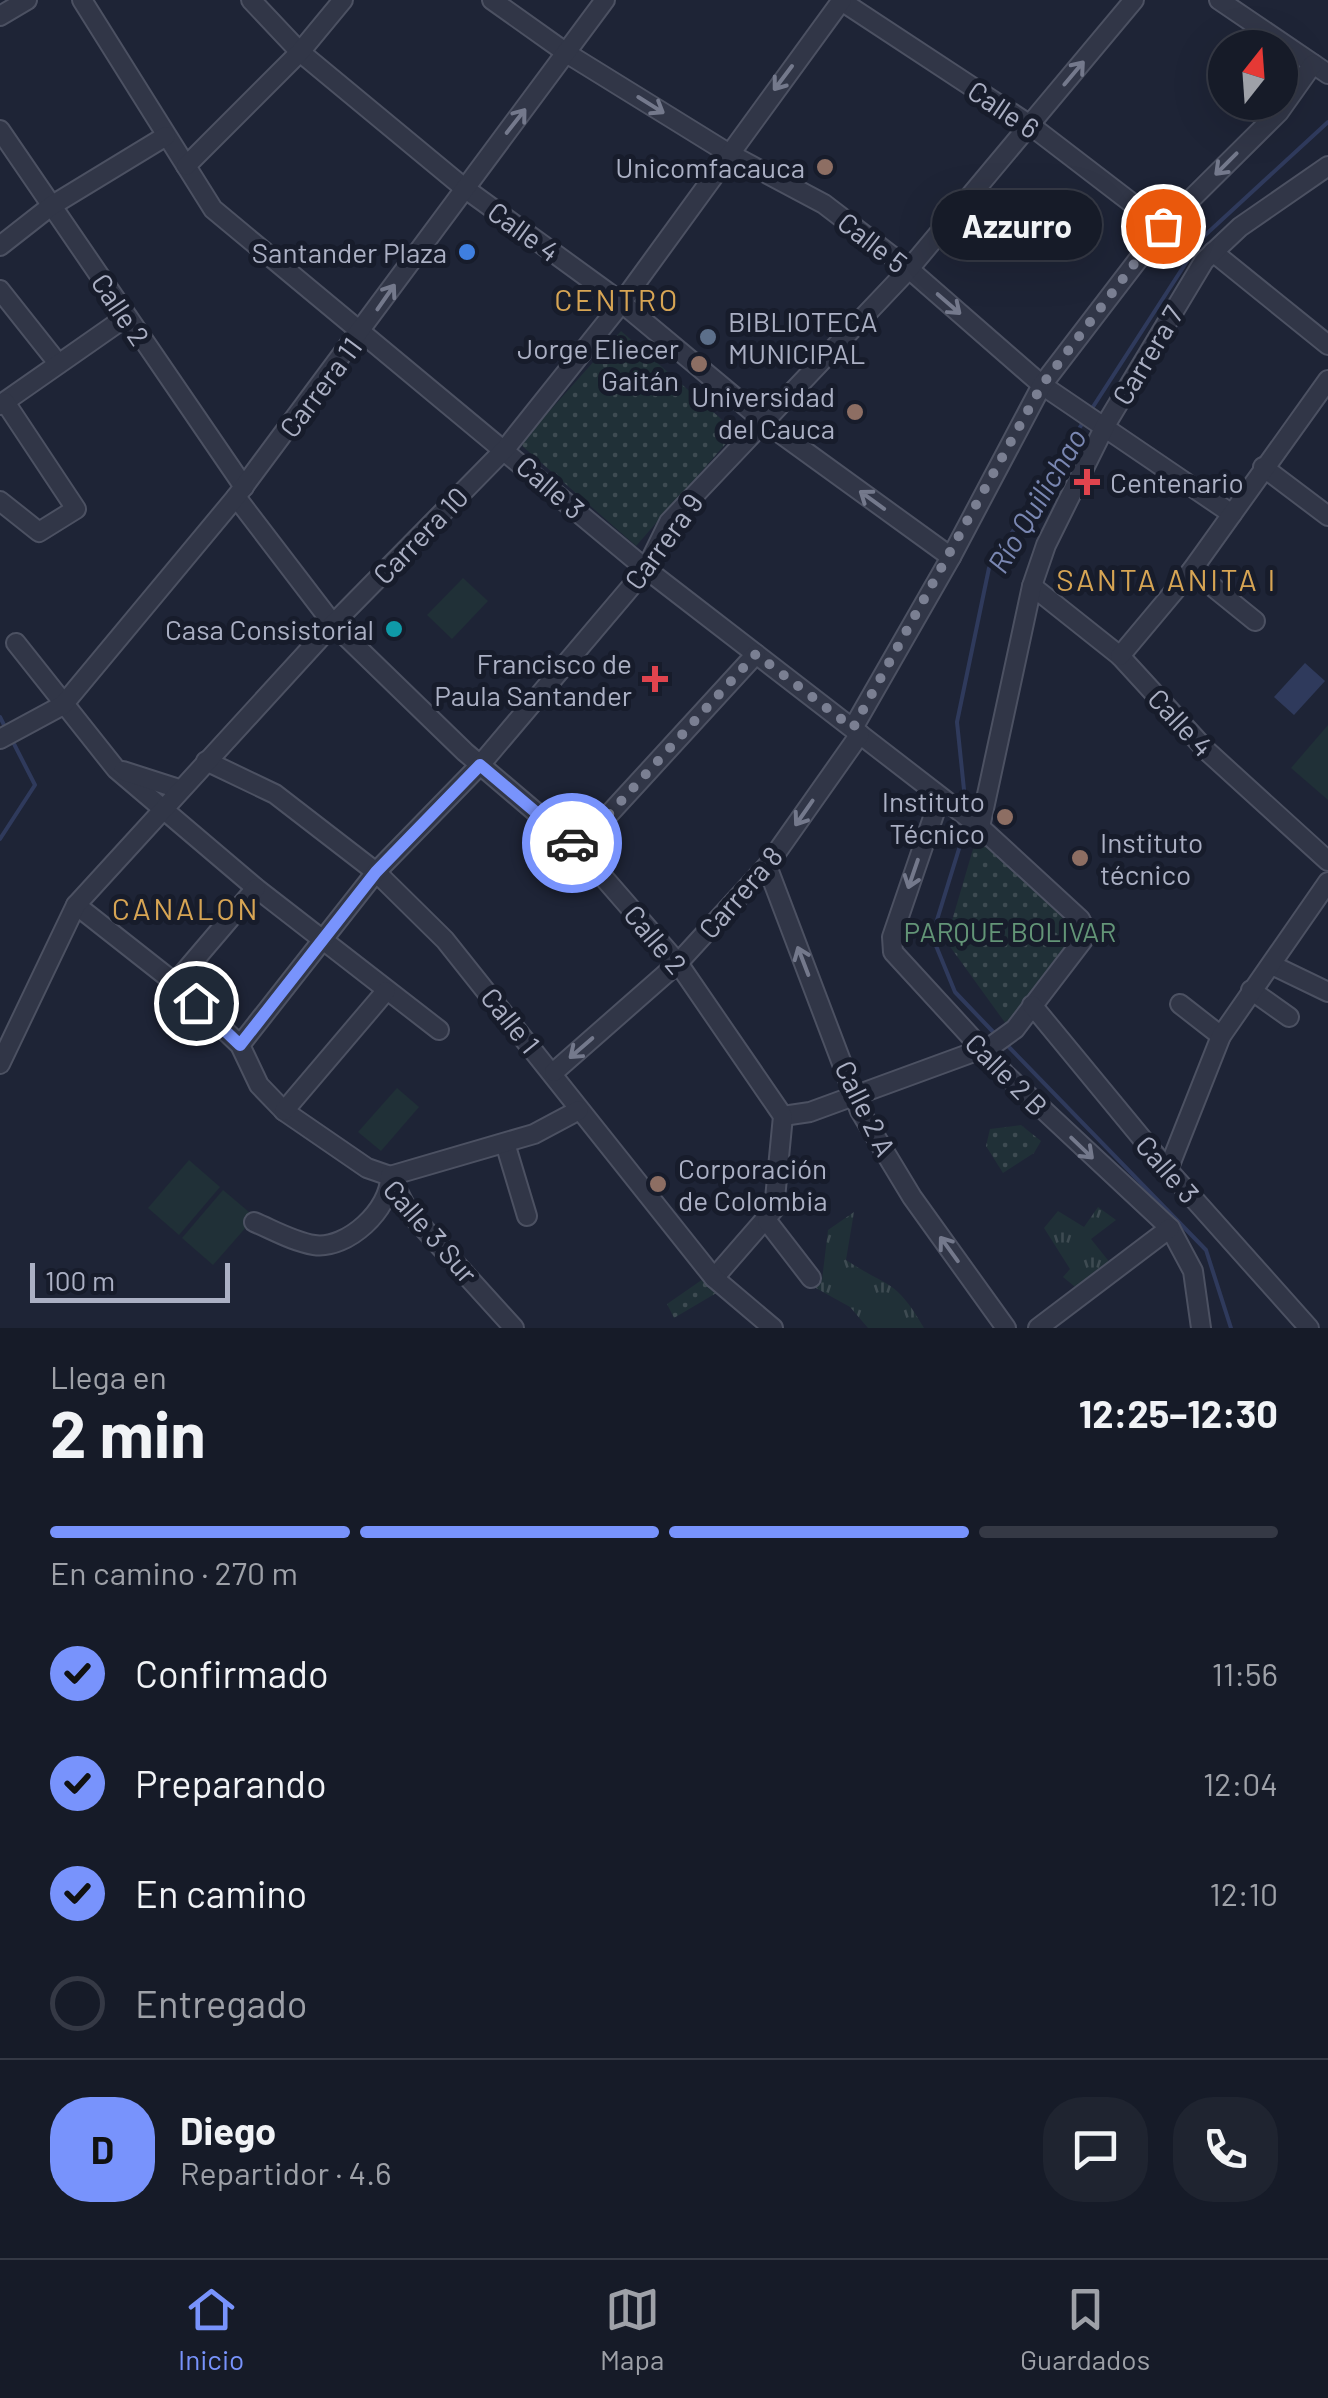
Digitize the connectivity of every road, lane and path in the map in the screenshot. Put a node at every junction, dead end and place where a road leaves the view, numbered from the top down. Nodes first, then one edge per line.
1 (27, 0) edge
2 (82, 0) edge
3 (250, 0) edge
4 (343, 0) edge
5 (492, 0) edge
6 (606, 0) edge
7 (841, 0) edge
8 (1134, 0) edge
9 (1219, 0) edge
10 (0, 16) edge
11 (300, 52) junction
12 (568, 54) junction
13 (1321, 70) edge
14 (1030, 125) junction
15 (0, 130) edge
16 (166, 136) junction
17 (728, 153) junction
18 (186, 166) junction
19 (1328, 166) edge
20 (463, 188) junction
21 (51, 206) junction
22 (1163, 226) junction
23 (0, 246) edge
24 (1213, 252) junction
25 (909, 269) junction
26 (0, 290) edge
27 (620, 304) junction
28 (126, 317) junction
29 (362, 332) junction
30 (1328, 345) edge
31 (57, 362) junction
32 (1328, 380) edge
33 (1046, 388) junction
34 (2, 404) edge
35 (1102, 422) junction
36 (766, 423) junction
37 (506, 448) junction
38 (1263, 467) junction
39 (240, 492) junction
40 (0, 501) edge
41 (1232, 514) junction
42 (1328, 516) edge
43 (951, 558) junction
44 (646, 569) junction
45 (1192, 570) junction
46 (1032, 586) junction
47 (1255, 621) dead end
48 (334, 624) junction
49 (16, 643) dead end
50 (756, 654) junction
51 (1120, 656) junction
52 (63, 704) junction
53 (857, 731) junction
54 (1, 738) edge
55 (206, 761) junction
56 (480, 765) junction
57 (116, 769) junction
58 (180, 789) junction
59 (944, 800) junction
60 (162, 810) junction
61 (977, 825) junction
62 (578, 848) junction
63 (1328, 861) edge
64 (767, 866) junction
65 (376, 872) junction
66 (1328, 882) edge
67 (256, 888) junction
68 (76, 906) junction
69 (324, 938) junction
70 (678, 963) junction
71 (1272, 965) junction
72 (175, 983) junction
73 (1251, 990) junction
74 (386, 991) junction
75 (1328, 992) edge
76 (1180, 1004) dead end
77 (1032, 1005) junction
78 (1289, 1017) dead end
79 (439, 1030) dead end
80 (1222, 1036) junction
81 (240, 1045) junction
82 (988, 1048) junction
83 (0, 1064) edge
84 (554, 1072) junction
85 (855, 1095) junction
86 (580, 1110) junction
87 (284, 1111) junction
88 (783, 1116) junction
89 (506, 1144) junction
90 (1168, 1170) junction
91 (390, 1176) junction
92 (770, 1215) junction
93 (528, 1216) dead end
94 (254, 1222) dead end
95 (1170, 1228) junction
96 (714, 1278) junction
97 (812, 1278) dead end
98 (514, 1328) edge
99 (773, 1328) edge
100 (1006, 1328) edge
101 (1038, 1328) edge
102 (1201, 1328) edge
103 (1308, 1328) edge

1 - 10 street
2 - 16 street, Calle 3
3 - 11 street, Calle 4
4 - 11 street
5 - 12 street, Calle 5
6 - 12 street, Carrera 11
7 - 14 street, Calle 6
7 -> 17 street, Carrera 10
14 -> 8 street, Carrera 9
9 - 13 street
11 - 18 street
11 - 20 street, Calle 4
12 -> 17 street, Calle 5
20 -> 12 street, Carrera 11
13 -> 22 street, Carrera 8
14 - 22 street, Calle 6
14 - 25 street, Carrera 9
15 - 21 street, Calle 2
16 - 18 street, Calle 3
16 - 21 street
17 - 25 street, Calle 5
17 - 27 street, Carrera 10
18 - 29 street, Calle 3
19 - 24 street, Carrera 7
20 - 27 street, Calle 4
29 -> 20 street, Carrera 11
21 - 23 street
21 - 28 street, Calle 2
22 - 33 street, Carrera 8
24 - 30 street
24 - 35 street, Carrera 7
25 -> 33 street, Calle 5
25 - 36 street, Carrera 9
26 - 31 street
27 - 36 street, Calle 4
27 - 37 street, Carrera 10
28 - 31 street
28 - 39 street, Calle 2
29 - 37 street, Calle 3
29 - 39 street, Carrera 11
31 - 34 street
32 - 38 street
33 - 35 street, Calle 5
33 - 43 street, Carrera 8
34 - 40 street
35 - 41 street, Calle 5
35 - 46 street, Carrera 7
43 -> 36 street, Calle 4
36 - 44 street, Carrera 9
37 - 44 street, Calle 3
37 - 48 street, Carrera 10
38 - 41 street
38 - 42 street
39 - 48 street, Calle 2
39 - 52 street, Carrera 11
41 - 45 street
43 - 53 street, Carrera 8
44 - 50 street, Calle 3
44 - 56 street, Carrera 9
45 - 47 street
45 - 51 street
46 - 51 street, Calle 4
46 - 61 street, Carrera 7
48 - 55 street, Carrera 10
48 - 56 street, Calle 2
49 - 52 street
50 - 53 street, Calle 3
50 - 62 street
51 - 63 street, Calle 4
52 - 54 street, Carrera 11
52 - 57 street
53 - 59 street, Calle 3
53 -> 64 street, Carrera 8
55 - 58 street, Carrera 10
55 - 65 street, Calle 1
56 - 62 street, Calle 2
56 - 65 street, Carrera 9
57 - 58 street
57 - 60 street
58 - 60 street, Carrera 10
59 - 61 street, Calle 3
59 -> 82 street, Calle 2 B
60 - 67 street
60 - 68 street, Carrera 10
61 - 77 street, Calle 3
62 - 70 street, Calle 2
64 - 70 street, Carrera 8
85 -> 64 street, Calle 2 A
65 - 69 street, Carrera 9
65 - 84 street, Calle 1
66 - 71 street
67 - 69 street
67 - 72 street
68 - 72 street, Calle 3 Sur
68 - 83 street, Carrera 10
69 - 74 street
69 - 81 street, Carrera 9
70 -> 84 street, Carrera 8
70 - 88 street, Calle 2
71 - 73 street
71 - 75 street
72 - 81 street, Calle 3 Sur
73 - 78 street
73 - 80 street
74 - 79 street
74 - 87 street
76 - 80 street
77 - 82 street
77 - 90 street, Calle 3
80 - 90 street
81 - 87 street, Calle 3 Sur
82 - 85 street
82 -> 95 street, Calle 2 B
84 - 86 street, Calle 1
85 - 88 street
100 -> 85 street, Calle 2 A
86 - 89 street
86 - 96 street, Calle 1
87 - 91 street, Calle 3 Sur
88 - 92 street
89 - 91 street
89 - 93 street
90 - 103 street, Calle 3
91 - 94 street
91 - 98 street, Calle 3 Sur
92 - 96 street
92 - 97 street
95 - 101 street
95 - 102 street, Calle 2 B
96 - 99 street, Calle 1

